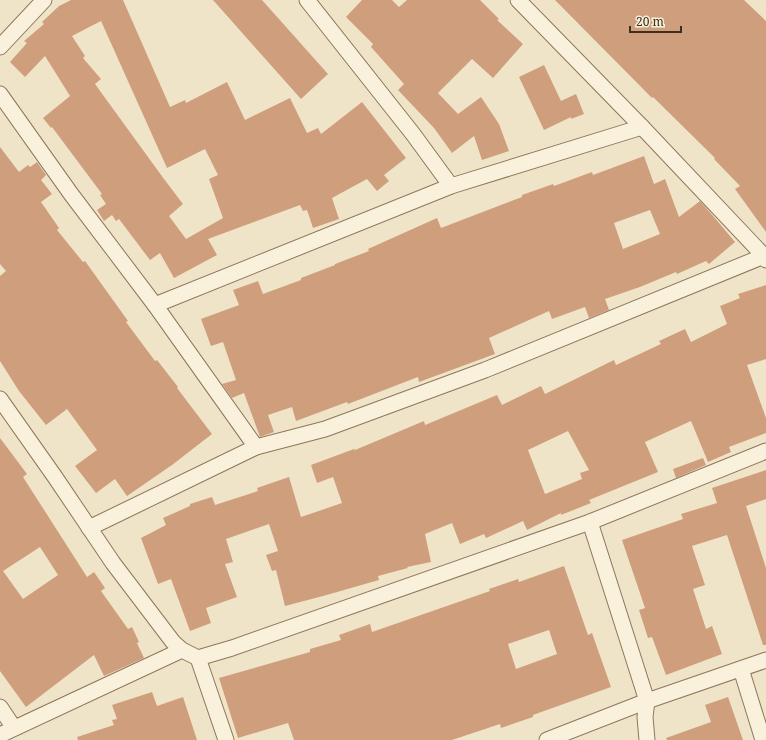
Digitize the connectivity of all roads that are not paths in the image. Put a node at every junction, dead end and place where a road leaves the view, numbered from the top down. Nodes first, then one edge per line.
1 (44, 0) edge
2 (307, 0) edge
3 (518, 0) edge
4 (0, 47) edge
5 (0, 94) edge
6 (642, 127) junction
7 (450, 186) junction
8 (765, 257) edge
9 (155, 305) junction
10 (0, 399) edge
11 (256, 447) junction
12 (766, 451) edge
13 (590, 522) junction
14 (89, 528) junction
15 (182, 650) junction
16 (198, 658) junction
17 (766, 660) edge
18 (742, 669) junction
19 (647, 701) junction
20 (0, 707) edge
21 (7, 731) edge
22 (226, 740) edge
23 (547, 740) edge
24 (647, 740) edge
25 (763, 740) edge

1 - 4 street
2 - 7 street
3 - 6 street
5 - 9 street
6 - 7 street
6 - 8 street
7 - 9 street
8 - 11 street
9 - 11 street
10 - 14 street
11 - 14 street
12 - 13 street
13 - 16 street
13 - 19 street
14 - 15 street
15 - 16 street
15 - 21 street
16 - 22 street
17 - 18 street
18 - 19 street
18 - 25 street
19 - 23 street
19 - 24 street
20 - 21 street

